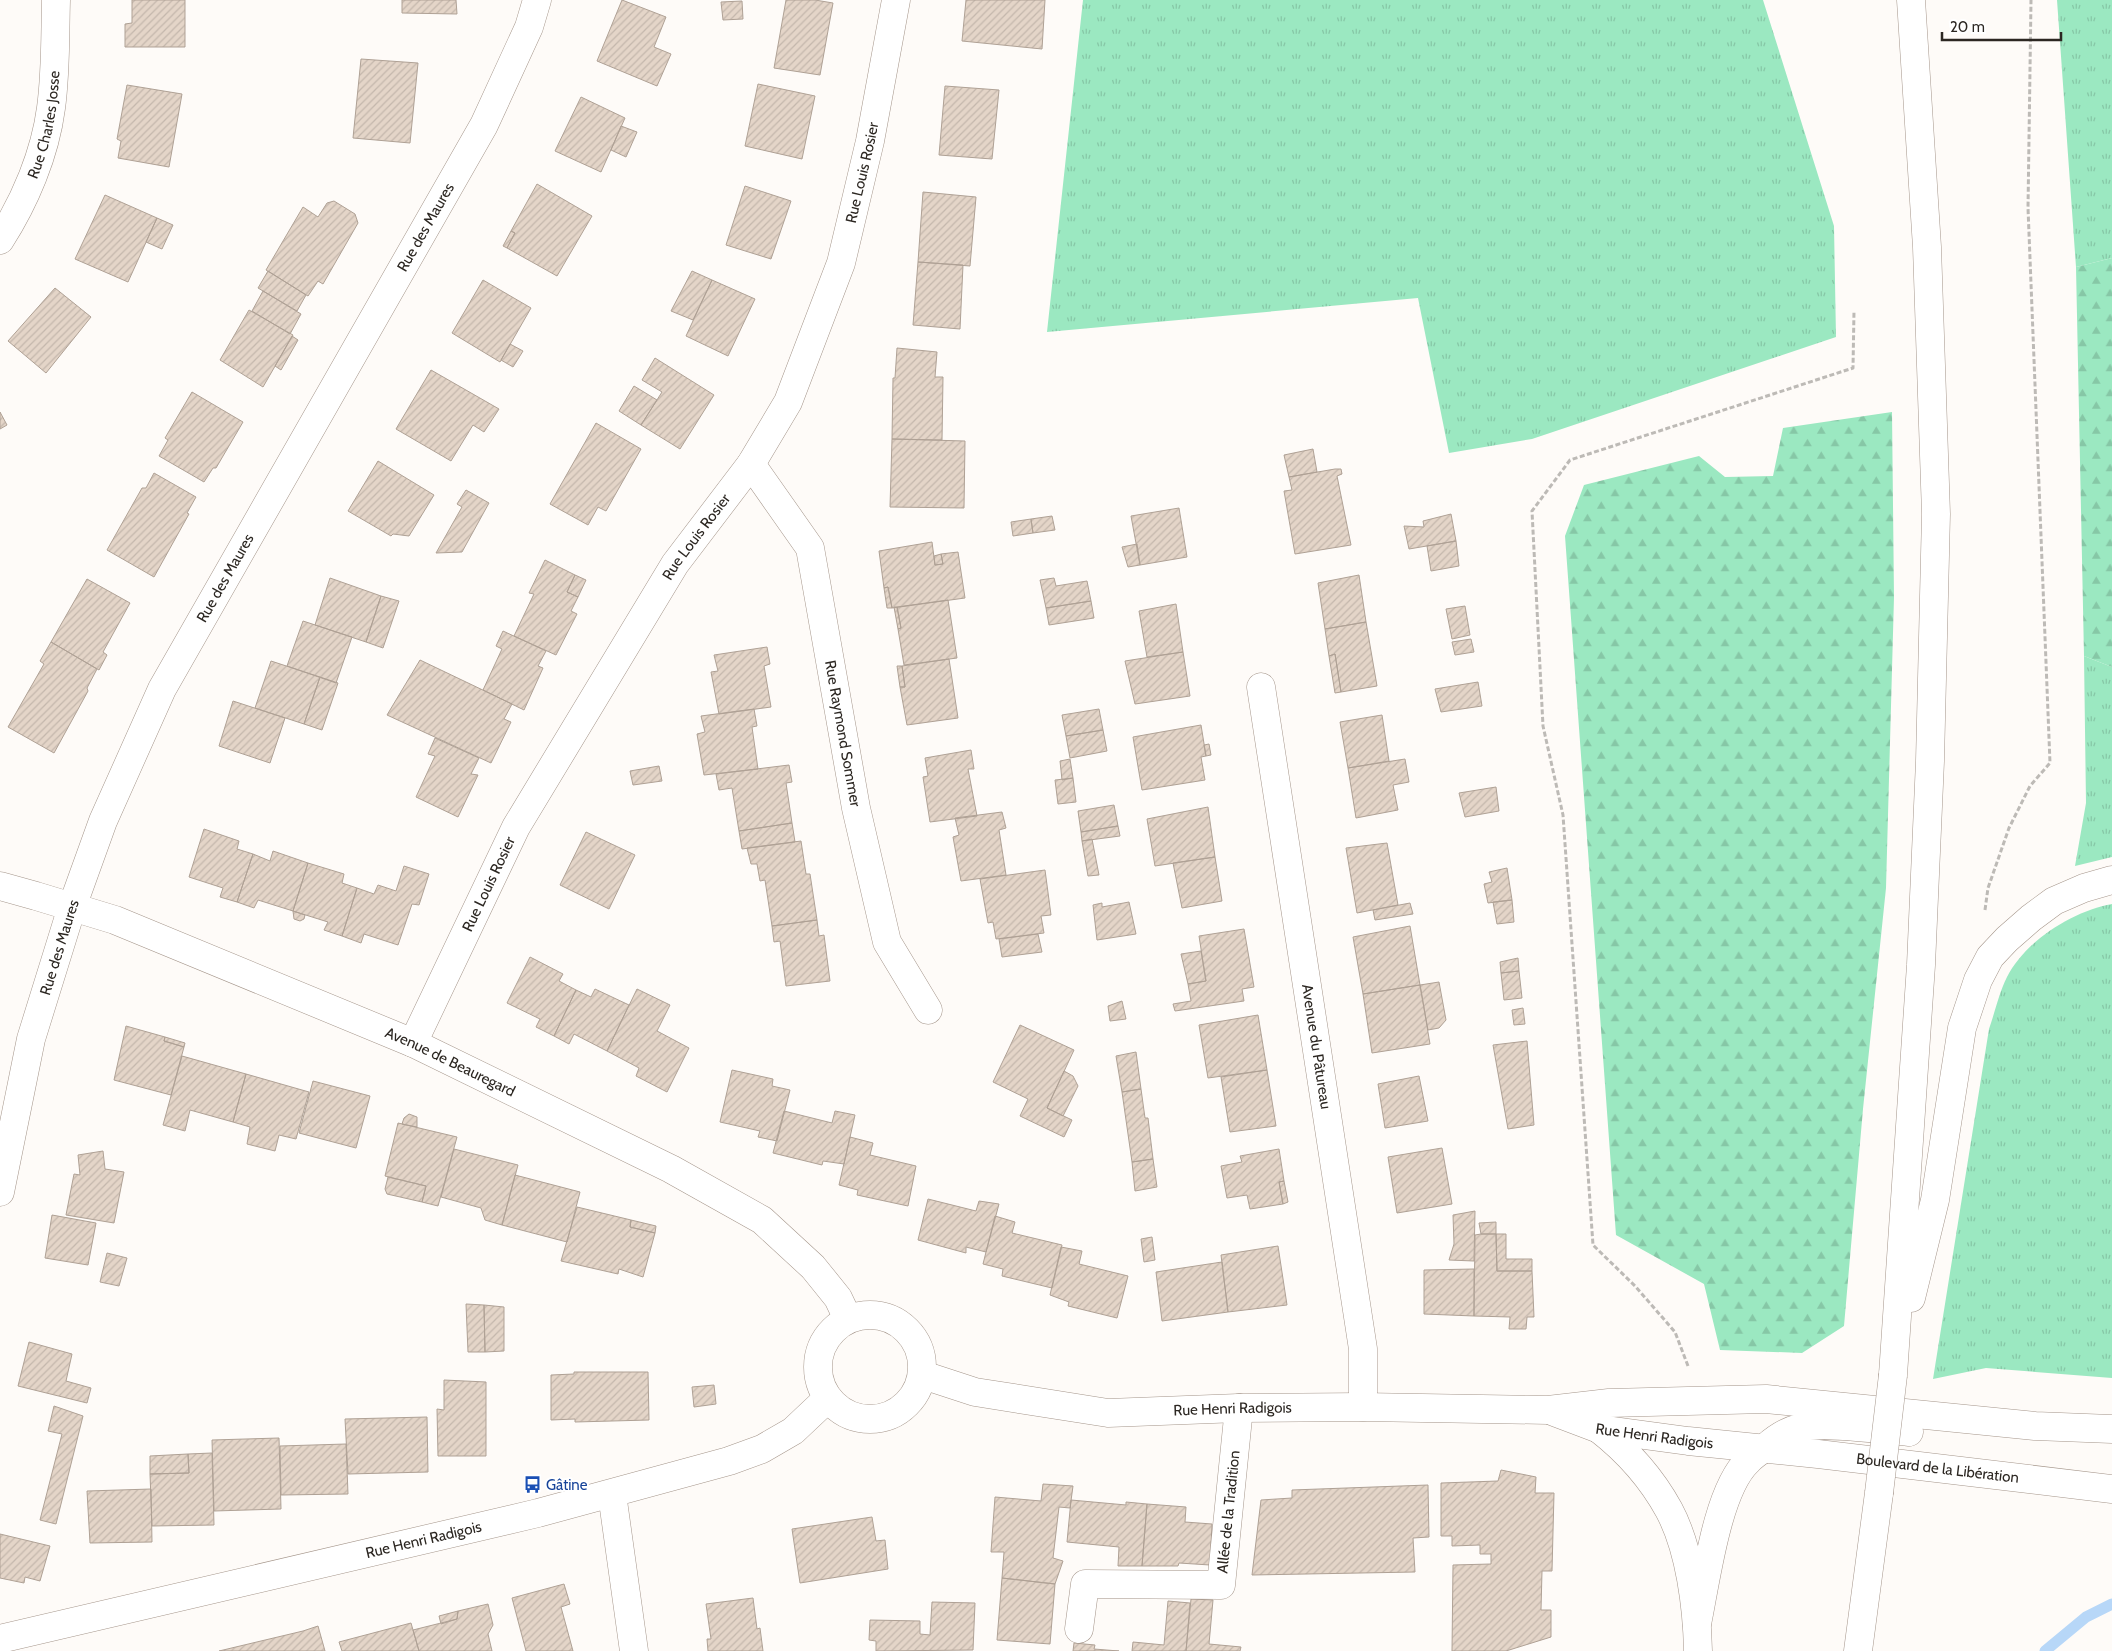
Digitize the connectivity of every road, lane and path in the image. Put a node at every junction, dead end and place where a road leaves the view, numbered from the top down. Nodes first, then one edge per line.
1 (56, 0) edge
2 (537, 0) edge
3 (896, 0) edge
4 (1911, 0) edge
5 (2031, 0) edge
6 (0, 240) edge
7 (1854, 311) dead end
8 (751, 464) junction
9 (1261, 688) dead end
10 (2112, 880) edge
11 (0, 886) edge
12 (72, 907) junction
13 (2000, 945) junction
14 (928, 1010) dead end
15 (413, 1043) junction
16 (0, 1192) edge
17 (848, 1319) junction
18 (922, 1375) junction
19 (1893, 1375) junction
20 (828, 1398) junction
21 (1701, 1401) junction
22 (1363, 1407) junction
23 (1239, 1408) junction
24 (1548, 1410) junction
25 (2035, 1426) junction
26 (2109, 1427) edge
27 (1599, 1428) junction
28 (1763, 1449) junction
29 (2112, 1489) edge
30 (612, 1494) junction
31 (1697, 1624) junction
32 (1079, 1629) dead end
33 (0, 1639) edge
34 (634, 1651) edge
35 (1698, 1651) edge
36 (1858, 1651) edge

1 - 6 street, Rue Charles Josse
2 - 12 street, Rue des Maures
3 - 8 street, Rue Louis Rosier
4 - 19 street
5 - 13 path
7 - 21 path
8 - 14 street, Rue Raymond Sommer
8 - 15 street, Rue Louis Rosier
9 - 22 street, Avenue du Pâtureau
10 - 13 street
11 - 12 street, Avenue de Beauregard
12 - 15 street, Avenue de Beauregard
12 - 16 street, Rue des Maures
13 - 19 street
15 - 17 street, Avenue de Beauregard
17 - 18 street
17 - 20 street
18 - 20 street
18 - 23 street, Rue Henri Radigois
19 - 36 street, bridge
20 - 30 street, Rue Henri Radigois
21 - 24 street, Rue Henri Radigois
21 - 25 street, Rue Henri Radigois
22 - 23 street, Rue Henri Radigois
22 - 24 street, Rue Henri Radigois
23 - 32 street, Allée de la Tradition
24 - 27 street, Rue Henri Radigois
25 - 26 street
25 - 28 street
27 - 28 street, Rue Henri Radigois
27 - 31 street
28 - 29 street, Boulevard de la Libération
28 - 31 street
30 - 33 street, Rue Henri Radigois
30 - 34 street
31 - 35 street

